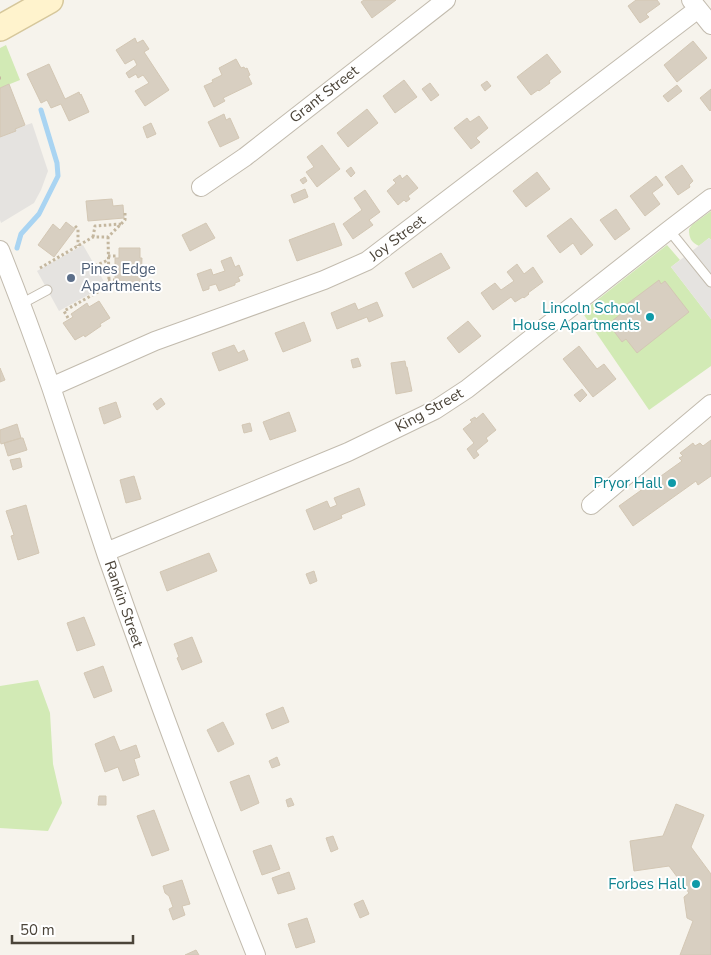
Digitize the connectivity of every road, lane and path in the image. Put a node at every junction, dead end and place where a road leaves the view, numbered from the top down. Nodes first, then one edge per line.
1 (50, 0) edge
2 (446, 0) edge
3 (695, 4) edge
4 (711, 25) edge
5 (0, 28) edge
6 (201, 187) dead end
7 (711, 198) edge
8 (125, 211) dead end
9 (122, 224) junction
10 (75, 226) dead end
11 (669, 230) junction
12 (93, 237) junction
13 (108, 237) junction
14 (78, 246) junction
15 (0, 250) edge
16 (117, 256) dead end
17 (108, 258) junction
18 (95, 266) dead end
19 (40, 268) dead end
20 (108, 280) junction
21 (116, 280) dead end
22 (711, 282) edge
23 (48, 290) dead end
24 (86, 299) junction
25 (21, 304) junction
26 (89, 305) dead end
27 (68, 318) dead end
28 (51, 387) junction
29 (711, 404) edge
30 (591, 505) dead end
31 (106, 552) junction
32 (256, 955) edge

1 - 5 main road
2 - 6 street, Grant Street
3 - 4 street
3 - 28 street, Joy Street
7 - 11 street, King Street
8 - 9 path
9 - 12 path
9 - 13 path
10 - 14 path
11 - 22 lane
11 - 31 street, King Street
12 - 13 path
12 - 14 path
13 - 17 path
14 - 19 path
15 - 25 street, Rankin Street
16 - 17 path
17 - 18 path
17 - 20 path
20 - 21 path
20 - 24 path
23 - 25 lane
24 - 26 path
24 - 27 path
25 - 28 street, Rankin Street
28 - 31 street, Rankin Street
29 - 30 street
31 - 32 street, Rankin Street

